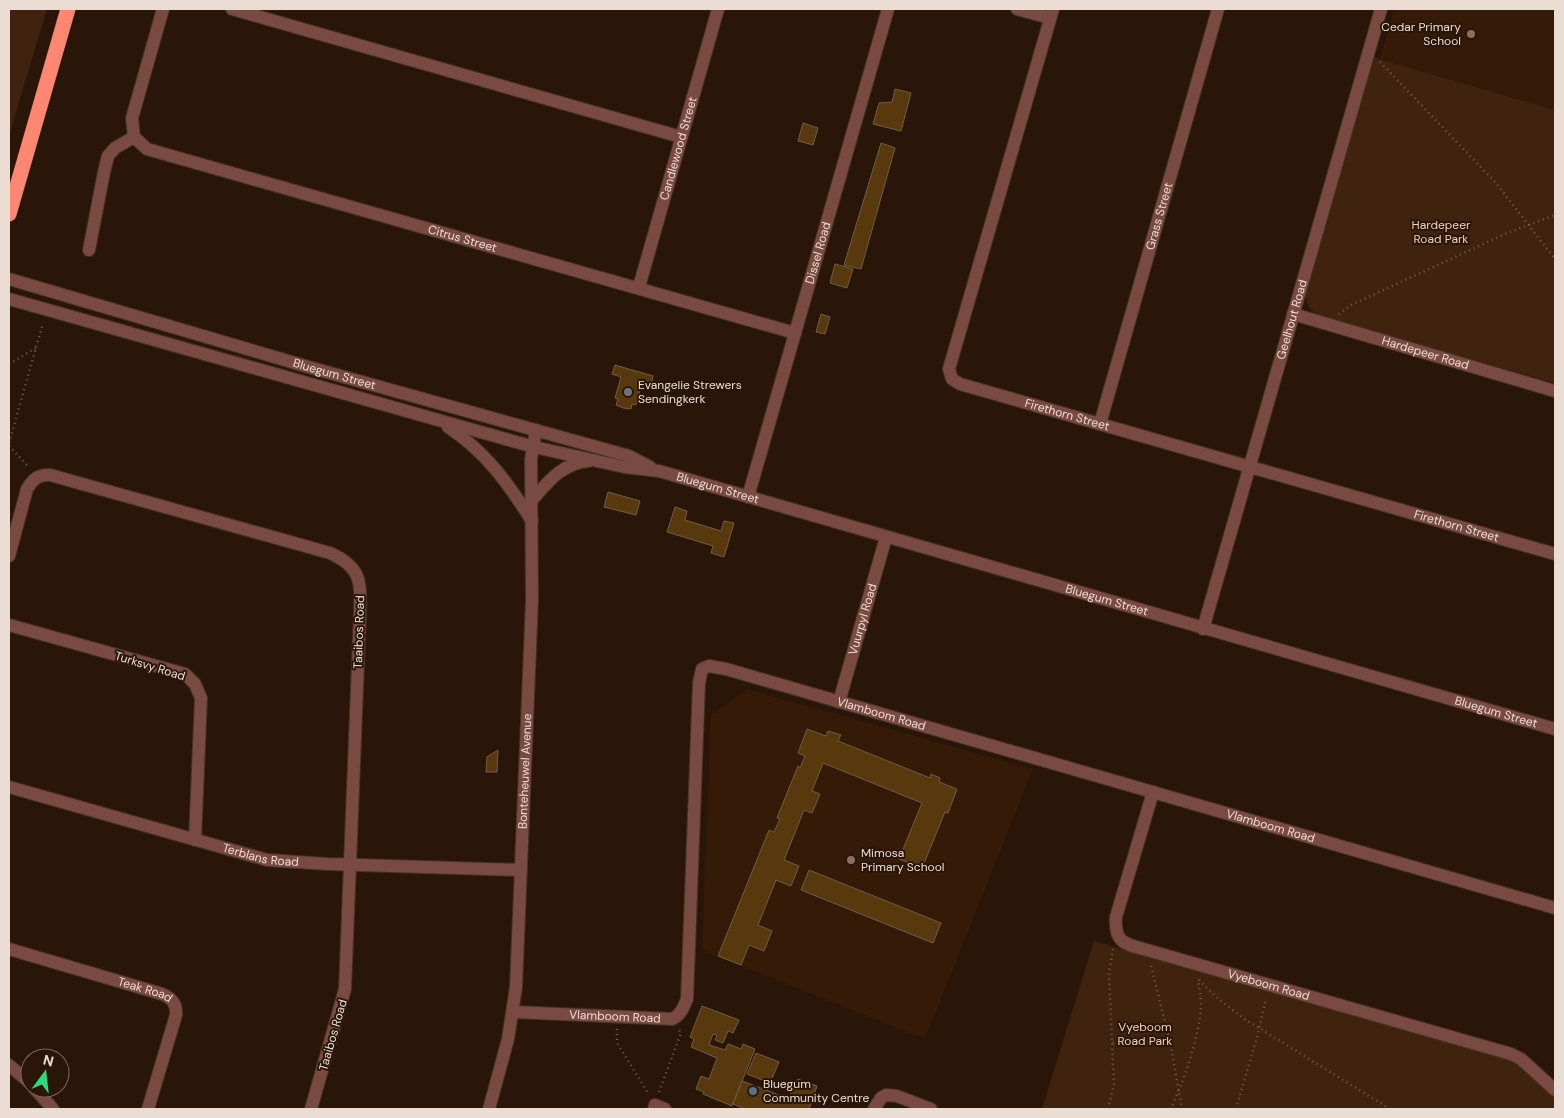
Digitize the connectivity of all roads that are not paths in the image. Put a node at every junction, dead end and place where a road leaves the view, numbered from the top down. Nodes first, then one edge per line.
1 (68, 9) edge
2 (163, 9) edge
3 (232, 9) edge
4 (718, 9) edge
5 (888, 9) edge
6 (1018, 9) edge
7 (1218, 9) edge
8 (1381, 9) edge
9 (1052, 13) edge
10 (134, 136) junction
11 (681, 137) junction
12 (9, 214) edge
13 (89, 250) dead end
14 (9, 280) edge
15 (638, 287) junction
16 (9, 299) edge
17 (1293, 314) junction
18 (795, 333) junction
19 (1555, 391) edge
20 (436, 420) junction
21 (1100, 424) junction
22 (536, 430) junction
23 (534, 447) junction
24 (596, 461) junction
25 (1250, 466) junction
26 (659, 471) junction
27 (748, 497) junction
28 (532, 500) junction
29 (532, 521) junction
30 (886, 537) junction
31 (1555, 554) edge
32 (9, 556) edge
33 (9, 625) edge
34 (1203, 629) junction
35 (839, 702) junction
36 (1555, 729) edge
37 (9, 786) edge
38 (1153, 792) junction
39 (195, 840) junction
40 (351, 865) junction
41 (521, 870) junction
42 (1555, 908) edge
43 (9, 950) edge
44 (514, 1012) junction
45 (9, 1065) edge
46 (20, 1073) edge
47 (1555, 1090) edge
48 (43, 1098) edge
49 (52, 1109) edge
50 (148, 1109) edge
51 (311, 1109) edge
52 (489, 1109) edge
53 (874, 1109) edge
54 (931, 1109) edge

1 - 12 highway
2 - 10 street
3 - 11 street
4 - 11 street, Candlewood Street
5 - 18 street, Dissel Road
6 - 9 street
7 - 21 street, Grass Street
8 - 17 street, Geelhout Road
9 - 21 street, Firethorn Street
10 - 13 street
10 - 15 street, Citrus Street
11 - 15 street, Candlewood Street
14 - 22 street, Bluegum Street
15 - 18 street, Citrus Street
16 - 20 street, Bluegum Street
17 - 19 street, Hardepeer Road
17 - 25 street, Geelhout Road
18 - 27 street, Dissel Road
20 - 23 street, Bluegum Street
20 - 29 street
21 - 25 street, Firethorn Street
22 - 23 street, Bonteheuwel Avenue
22 - 26 street, Bluegum Street
23 - 24 street, Bluegum Street
23 - 28 street, Bonteheuwel Avenue
24 - 26 street, Bluegum Street
24 - 28 street
25 - 31 street, Firethorn Street
25 - 34 street, Geelhout Road
26 - 27 street, Bluegum Street
27 - 30 street, Bluegum Street
28 - 29 street, Bonteheuwel Avenue
29 - 41 street, Bonteheuwel Avenue
30 - 34 street, Bluegum Street
30 - 35 street, Vuurpyl Road
32 - 40 street, Taaibos Road
33 - 39 street, Turksvy Road
34 - 36 street, Bluegum Street
35 - 38 street, Vlamboom Road
35 - 44 street, Vlamboom Road
37 - 39 street, Terblans Road
38 - 42 street, Vlamboom Road
38 - 47 street, Vyeboom Road
39 - 40 street, Terblans Road
40 - 41 street, Terblans Road
40 - 51 street, Taaibos Road
41 - 44 street, Bonteheuwel Avenue
43 - 50 street, Teak Road
44 - 52 street, Bonteheuwel Avenue
45 - 46 street
48 - 49 street
53 - 54 street

